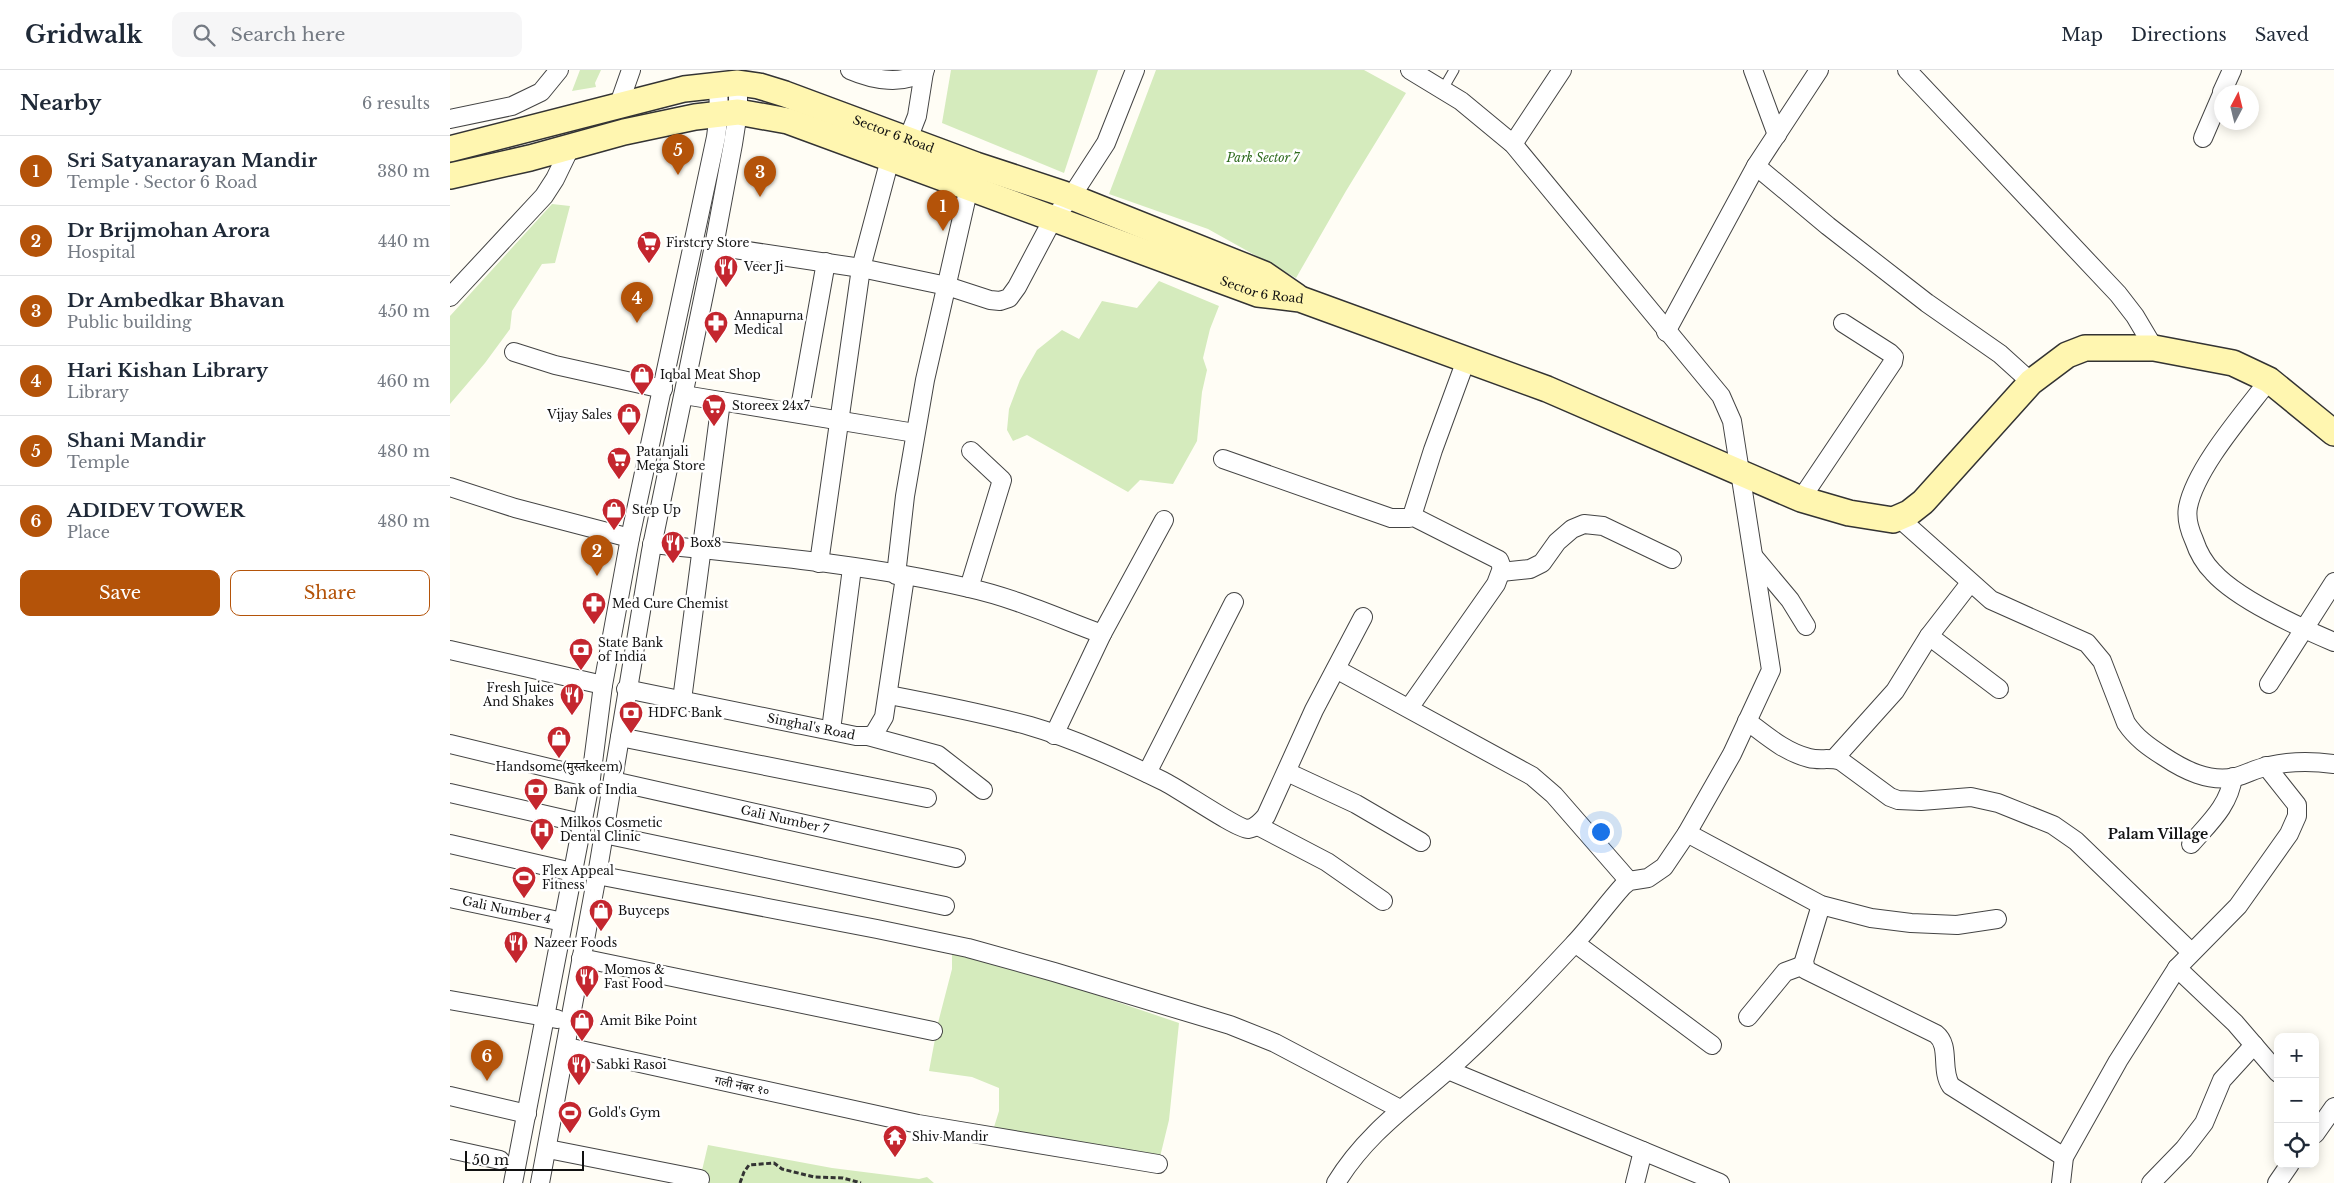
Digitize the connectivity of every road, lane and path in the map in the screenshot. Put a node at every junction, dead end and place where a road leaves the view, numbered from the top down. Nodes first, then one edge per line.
1 (559, 70) edge
2 (631, 70) edge
3 (850, 70) edge
4 (1135, 70) edge
5 (1410, 70) edge
6 (1454, 70) edge
7 (1562, 70) edge
8 (1753, 70) edge
9 (1820, 70) edge
10 (1907, 70) edge
11 (2232, 70) edge
12 (924, 71) edge
13 (728, 84) junction
14 (2226, 85) edge
15 (1444, 89) junction
16 (619, 104) junction
17 (728, 113) junction
18 (2214, 113) edge
19 (450, 119) edge
20 (1777, 135) junction
21 (2203, 138) dead end
22 (908, 139) junction
23 (1513, 144) junction
24 (571, 146) junction
25 (450, 149) edge
26 (890, 159) junction
27 (1756, 166) junction
28 (450, 176) edge
29 (969, 187) junction
30 (1071, 197) junction
31 (1053, 219) junction
32 (714, 246) junction
33 (826, 262) junction
34 (861, 268) junction
35 (946, 286) junction
36 (450, 297) edge
37 (1300, 299) junction
38 (1843, 323) dead end
39 (1666, 332) junction
40 (2154, 348) junction
41 (514, 352) dead end
42 (1466, 360) junction
43 (2270, 380) junction
44 (2031, 382) junction
45 (663, 389) junction
46 (684, 395) junction
47 (721, 401) junction
48 (799, 413) junction
49 (841, 420) junction
50 (916, 433) junction
51 (2334, 433) edge
52 (971, 452) dead end
53 (1223, 459) dead end
54 (1740, 472) junction
55 (450, 487) edge
56 (1801, 499) junction
57 (1412, 516) junction
58 (1899, 518) junction
59 (1164, 520) dead end
60 (630, 538) junction
61 (652, 544) junction
62 (702, 550) junction
63 (1754, 557) junction
64 (1672, 559) dead end
65 (819, 563) junction
66 (852, 568) junction
67 (1501, 572) junction
68 (901, 576) junction
69 (2334, 582) edge
70 (1970, 583) junction
71 (969, 588) junction
72 (1234, 602) dead end
73 (1363, 617) dead end
74 (1806, 626) dead end
75 (2304, 628) junction
76 (1102, 634) junction
77 (1928, 636) junction
78 (2334, 642) edge
79 (450, 650) edge
80 (1336, 669) junction
81 (2269, 684) dead end
82 (604, 685) junction
83 (1999, 689) dead end
84 (626, 690) junction
85 (889, 695) junction
86 (682, 700) junction
87 (1409, 708) junction
88 (1747, 721) junction
89 (831, 730) junction
90 (1054, 735) junction
91 (868, 736) junction
92 (620, 737) junction
93 (450, 744) edge
94 (1834, 759) junction
95 (2334, 764) edge
96 (2266, 766) junction
97 (1288, 772) junction
98 (1147, 773) junction
99 (2233, 777) junction
100 (591, 778) junction
101 (613, 781) junction
102 (983, 790) dead end
103 (450, 792) edge
104 (926, 798) dead end
105 (582, 822) junction
106 (1258, 826) junction
107 (1688, 833) junction
108 (604, 834) junction
109 (1421, 842) dead end
110 (450, 844) edge
111 (2191, 844) dead end
112 (956, 858) dead end
113 (572, 872) junction
114 (597, 875) junction
115 (1629, 881) junction
116 (450, 898) edge
117 (1383, 901) dead end
118 (1821, 905) junction
119 (945, 906) dead end
120 (1997, 919) dead end
121 (563, 922) junction
122 (1575, 943) junction
123 (2192, 952) junction
124 (581, 958) junction
125 (1804, 965) junction
126 (2176, 968) junction
127 (450, 1000) edge
128 (1748, 1017) dead end
129 (546, 1018) junction
130 (570, 1019) junction
131 (933, 1031) dead end
132 (1712, 1045) dead end
133 (2254, 1045) junction
134 (567, 1048) junction
135 (2274, 1068) edge
136 (1448, 1070) junction
137 (450, 1096) edge
138 (1400, 1109) junction
139 (527, 1114) junction
140 (450, 1148) edge
141 (548, 1149) junction
142 (1643, 1150) junction
143 (2064, 1157) junction
144 (500, 1160) dead end
145 (1158, 1164) dead end
146 (2287, 1168) edge
147 (700, 1179) dead end
148 (513, 1183) edge
149 (540, 1183) edge
150 (740, 1183) edge
151 (861, 1183) edge
152 (1336, 1183) edge
153 (1635, 1183) edge
154 (1720, 1183) edge
155 (2062, 1183) edge
156 (2151, 1183) edge
157 (2277, 1183) edge

1 - 19 street
2 - 16 street
3 - 12 street
4 - 30 street
5 - 15 street
6 - 15 lane
7 - 23 street
8 - 20 street
9 - 20 street
10 - 40 street
11 - 14 street
12 - 22 street
13 - 16 street, Sector 6 Road
13 - 17 street
13 - 22 street, Sector 6 Road
15 - 23 street
16 - 25 street, Sector 6 Road
17 - 24 street, Sector 6 Road
17 - 26 street, Sector 6 Road
17 - 32 street
17 - 45 street
18 - 21 street
20 - 27 street
22 - 30 street, Sector 6 Road
23 - 39 street
24 - 28 street, Sector 6 Road
24 - 36 street
26 - 29 street, Sector 6 Road
26 - 34 street
27 - 39 street
27 - 44 street
29 - 31 street, Sector 6 Road
29 - 35 street
30 - 31 street
30 - 37 street, Sector 6 Road
31 - 35 street
31 - 37 street, Sector 6 Road
32 - 33 street
32 - 46 street
33 - 34 street
33 - 48 street
34 - 35 street
34 - 49 street
35 - 50 street
37 - 42 street
38 - 56 street
39 - 54 street
40 - 43 street
40 - 44 street
41 - 45 street
42 - 54 street
42 - 57 street
43 - 51 street
43 - 75 street
44 - 58 street
45 - 60 street
46 - 47 street
46 - 61 street
47 - 48 street
47 - 62 street
48 - 49 street
49 - 50 street
49 - 65 street
50 - 68 street
52 - 71 street
53 - 57 street
54 - 56 street
54 - 63 street
55 - 60 street
56 - 58 street
57 - 67 street
58 - 70 street
59 - 76 street
60 - 82 street
61 - 62 street
61 - 84 street
62 - 65 street
62 - 86 street
63 - 74 street
63 - 88 street
64 - 67 street
65 - 66 street
66 - 68 street
66 - 89 street
67 - 87 street
68 - 71 street
68 - 85 street
69 - 75 street
70 - 77 street
70 - 99 street
71 - 76 street
72 - 98 street
73 - 80 street
75 - 78 street
75 - 81 street
76 - 90 street
77 - 83 street
77 - 94 street
79 - 82 street
80 - 87 street
80 - 97 street
82 - 100 street
84 - 86 street, Singhal's Road
84 - 92 street
85 - 90 street
85 - 91 street
86 - 89 street, Singhal's Road
87 - 115 street
88 - 94 street
88 - 107 street
89 - 91 street, Singhal's Road
90 - 98 street
91 - 102 street, Singhal's Road
92 - 101 street
92 - 104 street
93 - 100 street
94 - 123 street
95 - 96 street
96 - 99 street
96 - 123 street
97 - 106 street
97 - 109 street
98 - 106 street
99 - 111 street
100 - 105 street
101 - 108 street
101 - 112 street, Gali Number 7
103 - 105 street
105 - 113 street
106 - 117 street
107 - 115 street
107 - 118 street
108 - 114 street
108 - 119 street
110 - 113 street
113 - 121 street
114 - 124 street
114 - 138 street
115 - 122 street
116 - 121 street, Gali Number 4
118 - 120 street
118 - 125 street
121 - 129 street
122 - 132 street
122 - 136 street
123 - 126 street
124 - 130 street
124 - 131 street
125 - 128 street
125 - 143 street
126 - 133 street
126 - 143 street
127 - 129 street
129 - 130 street
129 - 139 street
130 - 134 street
133 - 135 street
133 - 156 street
134 - 141 street
134 - 145 street, गली नंबर १०
136 - 138 street
136 - 142 street
137 - 139 street
138 - 152 street
139 - 148 street
140 - 144 street
141 - 147 street
141 - 149 street
142 - 153 street
142 - 154 street
143 - 155 street
146 - 157 street
150 - 151 path

